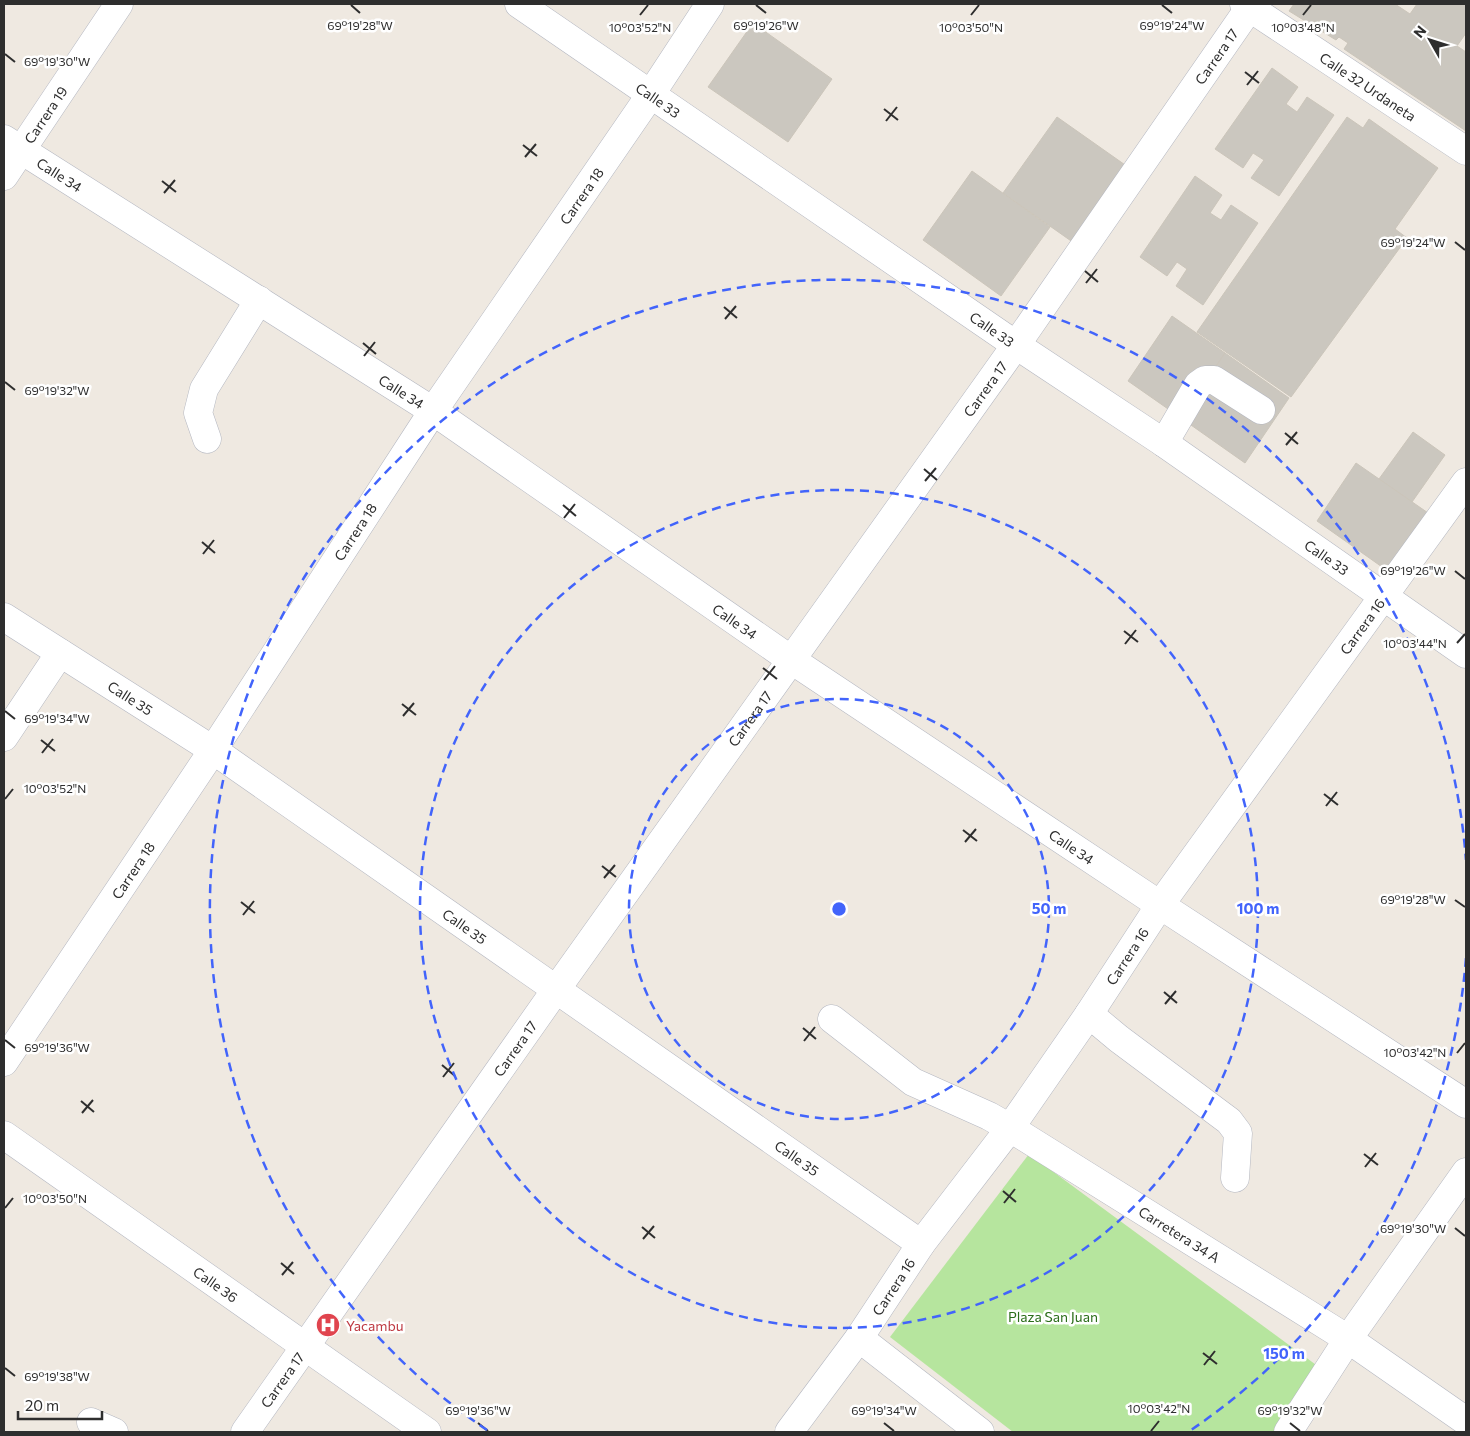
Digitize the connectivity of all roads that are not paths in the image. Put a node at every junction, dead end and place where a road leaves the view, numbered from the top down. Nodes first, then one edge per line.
1 (119, 4) edge
2 (519, 4) edge
3 (710, 4) edge
4 (1248, 5) edge
5 (651, 94) junction
6 (12, 146) edge
7 (1466, 151) edge
8 (4, 176) edge
9 (259, 300) junction
10 (1016, 345) junction
11 (1261, 410) dead end
12 (433, 411) junction
13 (206, 439) dead end
14 (1164, 443) junction
15 (1466, 482) edge
16 (1384, 596) junction
17 (4, 617) edge
18 (60, 653) junction
19 (1466, 654) edge
20 (790, 659) junction
21 (4, 737) edge
22 (213, 750) junction
23 (1160, 905) junction
24 (556, 990) junction
25 (1090, 1014) junction
26 (832, 1019) dead end
27 (4, 1062) edge
28 (1466, 1104) edge
29 (1010, 1128) junction
30 (4, 1135) edge
31 (1466, 1172) edge
32 (1235, 1178) dead end
33 (921, 1244) junction
34 (859, 1338) junction
35 (1348, 1339) junction
36 (305, 1348) junction
37 (1466, 1421) edge
38 (245, 1432) edge
39 (427, 1432) edge
40 (789, 1432) edge
41 (980, 1432) edge
42 (1288, 1432) edge

1 - 6 street, Carrera 19
2 - 5 street, Calle 33
3 - 5 street, Carrera 18
4 - 7 street, Calle 32 Urdaneta
4 - 10 street, Carrera 17
5 - 10 street, Calle 33
5 - 12 street, Carrera 18
6 - 8 street, Carrera 19
6 - 9 street, Calle 34
9 - 12 street, Calle 34
9 - 13 street
10 - 14 street, Calle 33
10 - 20 street, Carrera 17
11 - 14 street
12 - 20 street, Calle 34
12 - 22 street, Carrera 18
14 - 16 street, Calle 33
15 - 16 street, Carrera 16
16 - 19 street, Calle 33
16 - 23 street, Carrera 16
17 - 18 street, Calle 35
18 - 21 street
18 - 22 street, Calle 35
20 - 23 street, Calle 34
20 - 24 street, Carrera 17
22 - 24 street, Calle 35
22 - 27 street, Carrera 18
23 - 25 street, Carrera 16
23 - 28 street, Calle 34
24 - 33 street, Calle 35
24 - 36 street, Carrera 17
25 - 29 street, Carrera 16
25 - 32 street
26 - 29 street, Carretera 34 A
29 - 33 street, Carrera 16
29 - 35 street, Carretera 34 A
30 - 36 street, Calle 36
31 - 35 street
33 - 34 street, Carrera 16
34 - 40 street, Carrera 16
34 - 41 street
35 - 37 street, Carretera 34 A
35 - 42 street
36 - 38 street, Carrera 17
36 - 39 street, Calle 36

